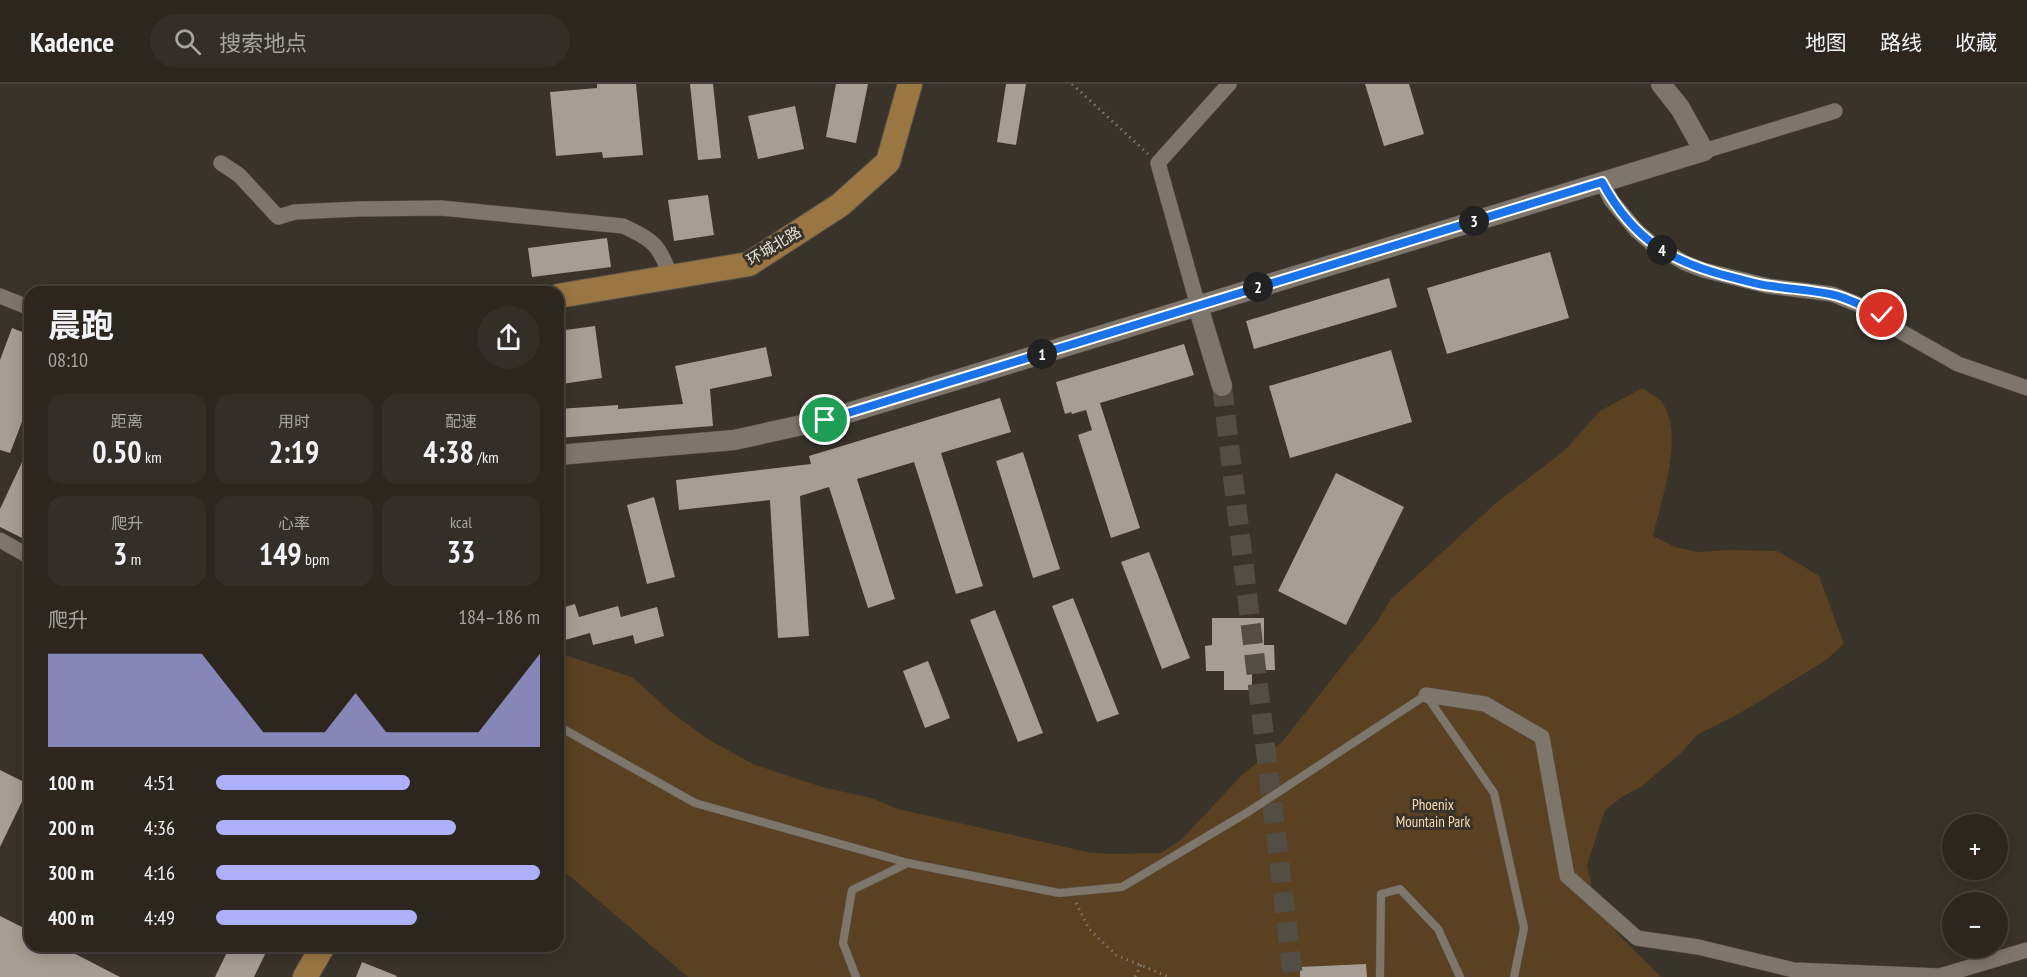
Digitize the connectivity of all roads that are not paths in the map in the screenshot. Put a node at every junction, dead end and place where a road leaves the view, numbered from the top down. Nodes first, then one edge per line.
1 (910, 84) edge
2 (1229, 84) edge
3 (1661, 84) edge
4 (1835, 111) dead end
5 (1704, 151) junction
6 (220, 163) dead end
7 (1602, 182) junction
8 (671, 277) junction
9 (564, 295) edge
10 (0, 296) edge
11 (24, 306) edge
12 (1198, 306) junction
13 (1221, 386) tunnel mouth
14 (2027, 388) edge
15 (564, 454) edge
16 (0, 540) edge
17 (24, 554) edge
18 (1426, 695) junction
19 (564, 729) edge
20 (908, 863) junction
21 (2027, 950) edge
22 (320, 952) edge
23 (305, 977) edge
24 (856, 977) edge
25 (1380, 977) edge
26 (1460, 977) edge
27 (1514, 977) edge

1 - 8 main road, 环城北路
2 - 12 street
3 - 5 street
4 - 5 street
5 - 7 street
6 - 8 street
7 - 12 street
7 - 14 street
8 - 9 main road, 环城北路
10 - 11 street
12 - 13 street
12 - 15 street
16 - 17 street
18 - 20 lane
18 - 21 street
18 - 27 lane
19 - 20 lane
20 - 24 lane
22 - 23 main road
25 - 26 lane

